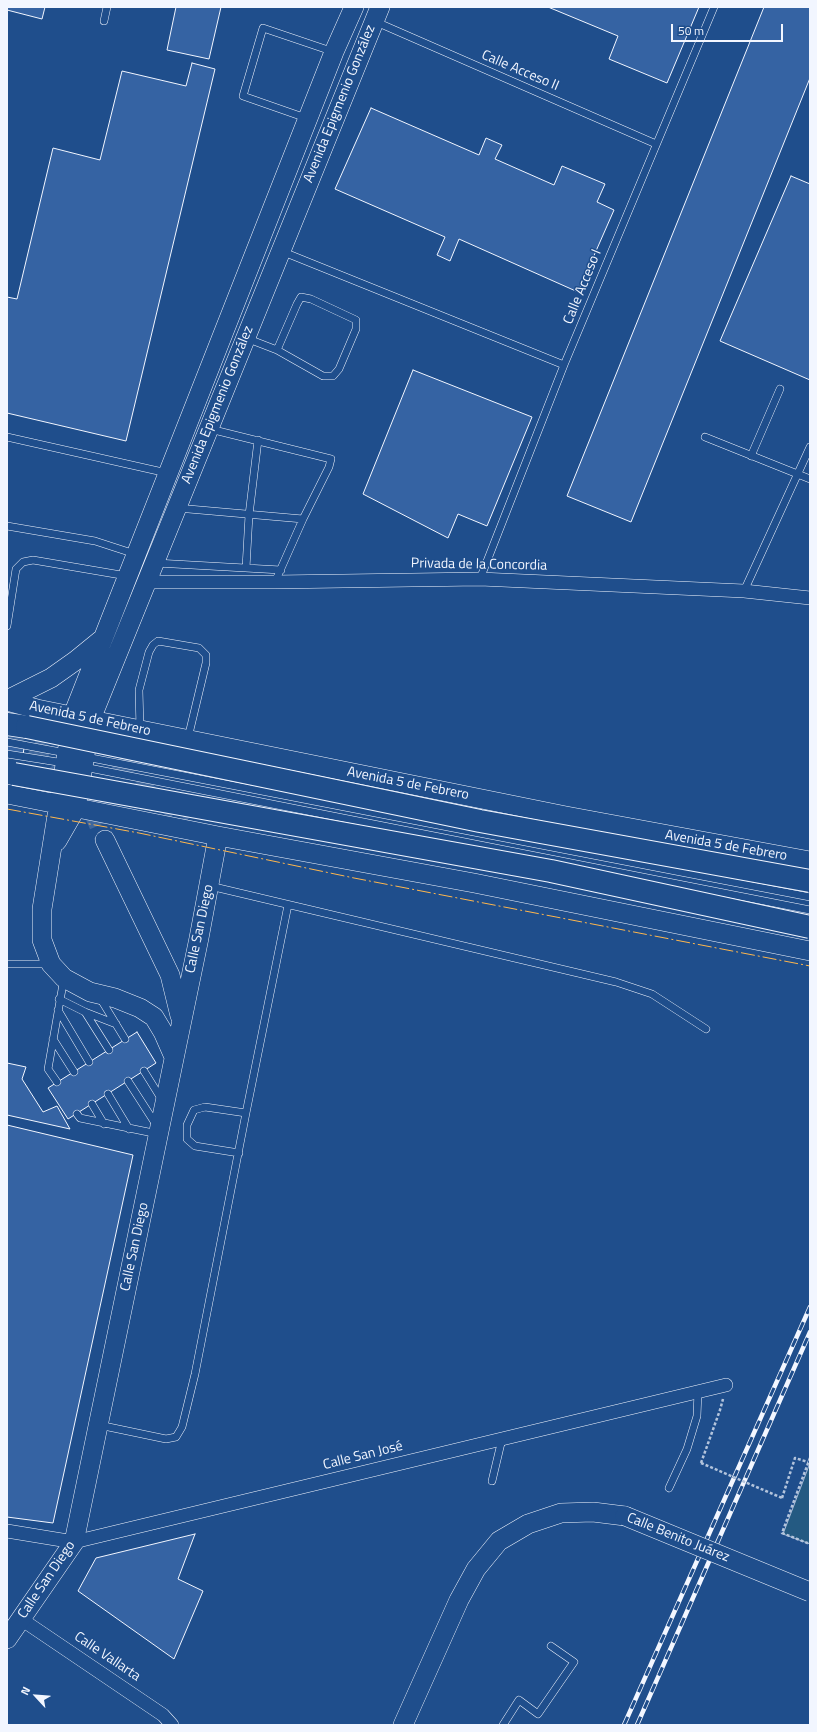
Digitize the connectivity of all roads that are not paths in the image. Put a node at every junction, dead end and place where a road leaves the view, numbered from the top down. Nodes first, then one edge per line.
1 (107, 7) edge
2 (354, 7) edge
3 (714, 7) edge
4 (377, 14) edge
5 (104, 21) dead end
6 (334, 52) junction
7 (308, 119) junction
8 (656, 144) junction
9 (259, 245) junction
10 (281, 251) junction
11 (246, 338) junction
12 (277, 350) junction
13 (564, 365) junction
14 (780, 389) dead end
15 (208, 428) junction
16 (7, 437) edge
17 (705, 437) dead end
18 (258, 440) junction
19 (810, 447) edge
20 (751, 456) junction
21 (169, 474) junction
22 (798, 475) junction
23 (810, 479) edge
24 (176, 508) junction
25 (249, 514) junction
26 (302, 520) junction
27 (7, 526) edge
28 (145, 559) junction
29 (246, 568) junction
30 (280, 570) junction
31 (128, 576) junction
32 (480, 579) junction
33 (146, 582) junction
34 (275, 582) junction
35 (744, 591) junction
36 (810, 598) edge
37 (7, 626) edge
38 (109, 641) junction
39 (85, 686) junction
40 (101, 695) junction
41 (7, 700) edge
42 (73, 715) junction
43 (91, 719) junction
44 (7, 724) edge
45 (140, 730) junction
46 (188, 739) junction
47 (7, 742) edge
48 (7, 754) edge
49 (75, 760) junction
50 (7, 773) edge
51 (7, 794) edge
52 (68, 806) junction
53 (189, 818) tunnel mouth
54 (218, 836) junction
55 (105, 840) tunnel mouth
56 (810, 861) edge
57 (810, 881) edge
58 (474, 882) junction
59 (209, 885) junction
60 (810, 897) edge
61 (288, 905) junction
62 (810, 910) edge
63 (810, 927) edge
64 (810, 951) edge
65 (7, 964) edge
66 (51, 964) junction
67 (64, 978) junction
68 (98, 994) junction
69 (59, 1000) junction
70 (58, 1010) junction
71 (85, 1012) junction
72 (181, 1021) junction
73 (116, 1024) junction
74 (706, 1029) dead end
75 (53, 1039) junction
76 (125, 1039) dead end
77 (109, 1050) dead end
78 (174, 1057) junction
79 (89, 1062) dead end
80 (144, 1071) dead end
81 (74, 1072) dead end
82 (128, 1081) dead end
83 (57, 1082) dead end
84 (108, 1094) dead end
85 (164, 1103) junction
86 (92, 1104) dead end
87 (246, 1113) junction
88 (77, 1114) dead end
89 (104, 1124) junction
90 (129, 1129) junction
91 (158, 1132) junction
92 (239, 1152) junction
93 (726, 1384) dead end
94 (698, 1391) junction
95 (99, 1425) junction
96 (502, 1439) junction
97 (492, 1481) dead end
98 (669, 1488) dead end
99 (7, 1531) edge
100 (74, 1542) junction
101 (810, 1592) edge
102 (21, 1619) junction
103 (7, 1639) edge
104 (551, 1646) dead end
105 (172, 1725) edge
106 (403, 1725) edge
107 (503, 1725) edge

1 - 5 lane
2 - 6 main road, Avenida Epigmenio González
3 - 8 lane, Calle Acceso I
4 - 8 lane, Calle Acceso II
4 - 10 main road, Avenida Epigmenio González
6 - 7 main road, Avenida Epigmenio González
6 - 7 lane
7 - 9 main road, Avenida Epigmenio González
8 - 13 lane, Calle Acceso I
9 - 21 main road, Avenida Epigmenio González
9 - 38 main road
10 - 11 main road, Avenida Epigmenio González
10 - 13 lane
11 - 12 lane
11 - 15 main road, Avenida Epigmenio González
12 - 12 lane
13 - 32 lane, Calle Acceso I
14 - 20 lane
15 - 18 lane
15 - 24 main road, Avenida Epigmenio González
16 - 21 lane
17 - 20 lane
18 - 25 lane
18 - 26 lane
19 - 22 lane
20 - 22 lane
21 - 28 main road, Avenida Epigmenio González
22 - 23 lane
22 - 35 lane
24 - 25 lane
24 - 28 main road, Avenida Epigmenio González
25 - 26 lane
25 - 29 lane
26 - 30 lane
27 - 28 lane
28 - 29 lane
28 - 31 main road, Avenida Epigmenio González
28 - 33 main road, Avenida Epigmenio González
29 - 30 lane
30 - 34 lane
31 - 37 lane
31 - 38 main road, Avenida Epigmenio González
32 - 34 street, Privada de la Concordia
32 - 35 street, Privada de la Concordia
33 - 34 street, Privada de la Concordia
33 - 40 main road, Avenida Epigmenio González
35 - 36 street, Privada de la Concordia
38 - 39 main road, Avenida Epigmenio González
38 - 41 main road
39 - 40 main road
39 - 42 main road, Avenida Epigmenio González
40 - 43 main road, Avenida Epigmenio González
41 - 42 main road, Avenida 5 de Febrero
42 - 43 main road, Avenida 5 de Febrero
42 - 49 main road, Avenida Epigmenio González
43 - 45 main road, Avenida 5 de Febrero
43 - 49 main road, Avenida Epigmenio González
44 - 57 highway, Avenida 5 de Febrero, bridge
45 - 46 main road, Avenida 5 de Febrero
45 - 46 lane
46 - 56 main road, Avenida 5 de Febrero
47 - 49 lane
48 - 49 lane
49 - 52 main road, Avenida Epigmenio González
49 - 60 lane
49 - 62 lane
50 - 63 highway, bridge
51 - 52 main road
52 - 54 main road
52 - 66 main road, Avenida Epigmenio González
53 - 58 main road
54 - 58 main road
54 - 59 main road, Calle San Diego
55 - 72 main road
58 - 64 main road
59 - 61 lane
59 - 72 main road, Calle San Diego
61 - 74 lane
61 - 87 lane
65 - 66 lane
66 - 67 main road
67 - 68 main road
67 - 69 lane
68 - 73 lane
68 - 78 main road
69 - 70 lane
69 - 71 lane
70 - 75 lane
70 - 79 lane
71 - 73 lane
71 - 77 lane
72 - 78 main road, Calle San Diego
73 - 76 lane
75 - 81 lane
75 - 83 lane
78 - 85 main road, Calle San Diego
80 - 85 lane
82 - 91 lane
84 - 90 lane
85 - 91 main road, Calle San Diego
86 - 89 lane
87 - 92 lane
87 - 92 lane
88 - 89 lane
89 - 90 lane
90 - 91 lane
91 - 95 main road, Calle San Diego
92 - 95 lane
93 - 94 street, Calle San José
94 - 96 street, Calle San José
94 - 98 lane
95 - 100 main road, Calle San Diego
96 - 97 lane
96 - 100 street, Calle San José
99 - 100 street, Calle San José
100 - 102 main road, Calle San Diego
101 - 106 main road, Calle Benito Juárez, bridge
102 - 103 main road, Calle San Diego
102 - 105 street, Calle Vallarta
104 - 107 lane

